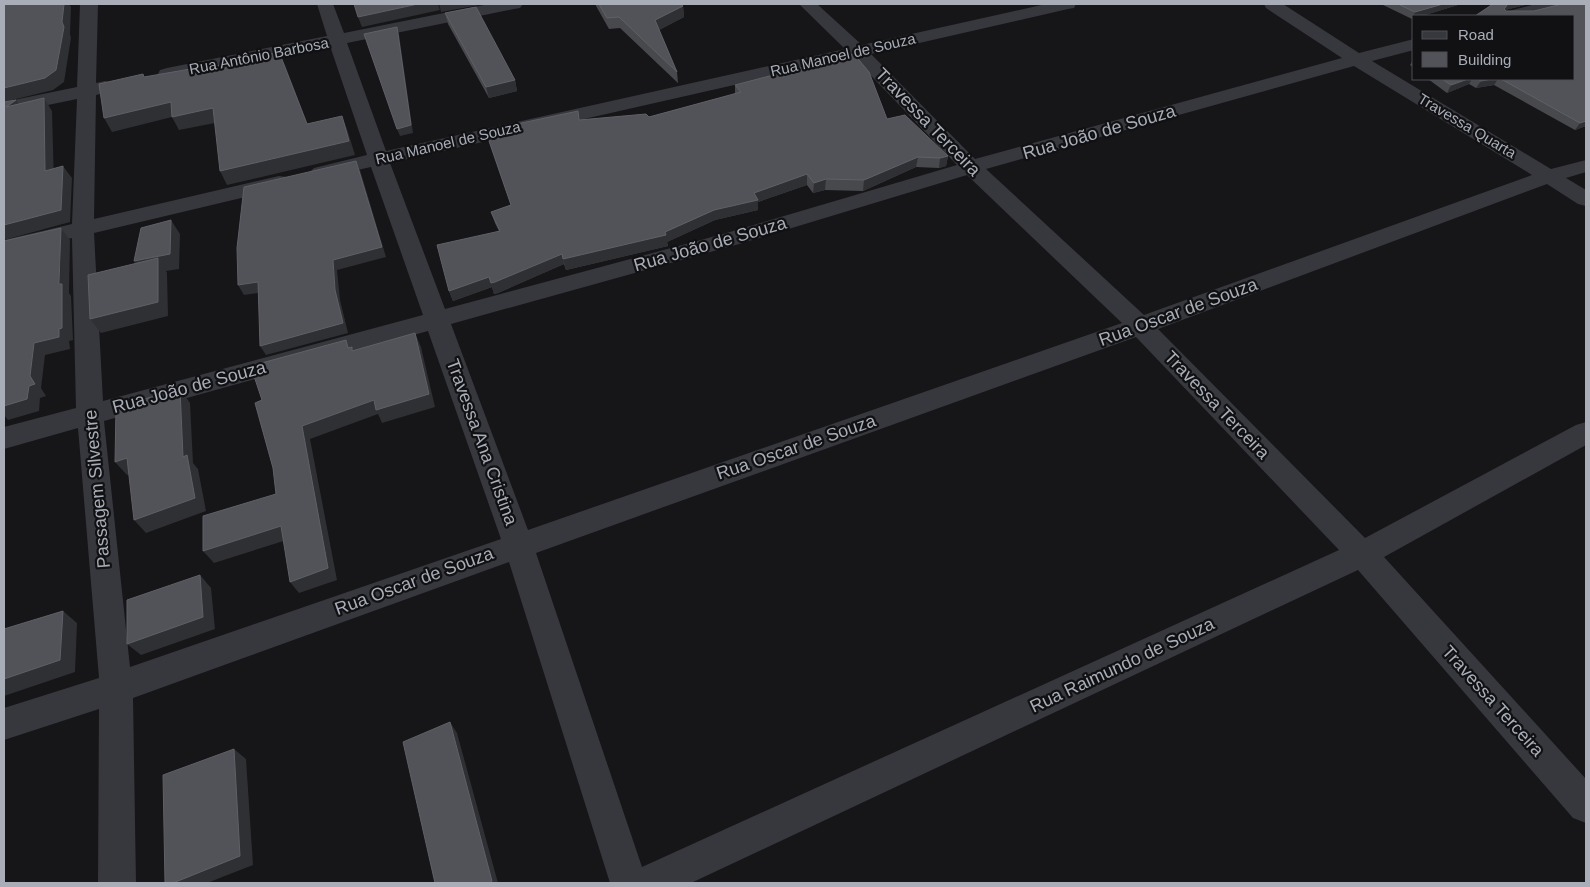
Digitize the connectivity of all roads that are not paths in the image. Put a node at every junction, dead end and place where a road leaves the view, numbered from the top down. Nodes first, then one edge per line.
1 (89, 4) edge
2 (325, 4) edge
3 (514, 4) edge
4 (807, 4) edge
5 (1068, 4) edge
6 (1272, 4) edge
7 (1555, 4) edge
8 (1515, 15) edge
9 (338, 40) junction
10 (1412, 45) edge
11 (859, 52) junction
12 (1357, 60) junction
13 (146, 78) edge
14 (127, 82) edge
15 (88, 90) junction
16 (4, 108) edge
17 (378, 158) junction
18 (1586, 166) edge
19 (970, 167) junction
20 (1549, 176) junction
21 (1586, 199) edge
22 (83, 228) junction
23 (4, 247) edge
24 (438, 320) junction
25 (1140, 326) junction
26 (90, 414) junction
27 (1586, 432) edge
28 (4, 438) edge
29 (518, 544) junction
30 (1362, 554) junction
31 (116, 688) junction
32 (4, 724) edge
33 (1586, 805) edge
34 (117, 883) edge
35 (628, 883) edge
36 (650, 883) edge

1 - 15 street, Passagem Silvestre
2 - 9 street, Travessa Ana Cristina
3 - 9 street, Rua Antônio Barbosa
4 - 11 street, Travessa Terceira
5 - 11 street, Rua Manoel de Souza
6 - 12 street, Travessa Quarta
7 - 8 street
9 - 13 street, Rua Antônio Barbosa
9 - 17 street, Travessa Ana Cristina
10 - 12 street, Rua João de Souza
11 - 17 street, Rua Manoel de Souza
11 - 19 street, Travessa Terceira
12 - 19 street, Rua João de Souza
12 - 20 street, Travessa Quarta
14 - 15 street
15 - 16 street
15 - 22 street, Passagem Silvestre
17 - 22 street, Rua Manoel de Souza
17 - 24 street, Travessa Ana Cristina
18 - 20 street, Rua Oscar de Souza
19 - 24 street, Rua João de Souza
19 - 25 street, Travessa Terceira
20 - 21 street, Travessa Quarta
20 - 25 street, Rua Oscar de Souza
22 - 23 street, Rua Manoel de Souza
22 - 26 street, Passagem Silvestre
24 - 26 street, Rua João de Souza
24 - 29 street, Travessa Ana Cristina
25 - 29 street, Rua Oscar de Souza
25 - 30 street, Travessa Terceira
26 - 28 street, Rua João de Souza
26 - 31 street, Passagem Silvestre
27 - 30 street, Rua Raimundo de Souza
29 - 31 street, Rua Oscar de Souza
29 - 35 street, Travessa Ana Cristina
30 - 33 street, Travessa Terceira
30 - 36 street, Rua Raimundo de Souza
31 - 32 street, Rua Oscar de Souza
31 - 34 street, Passagem Silvestre

